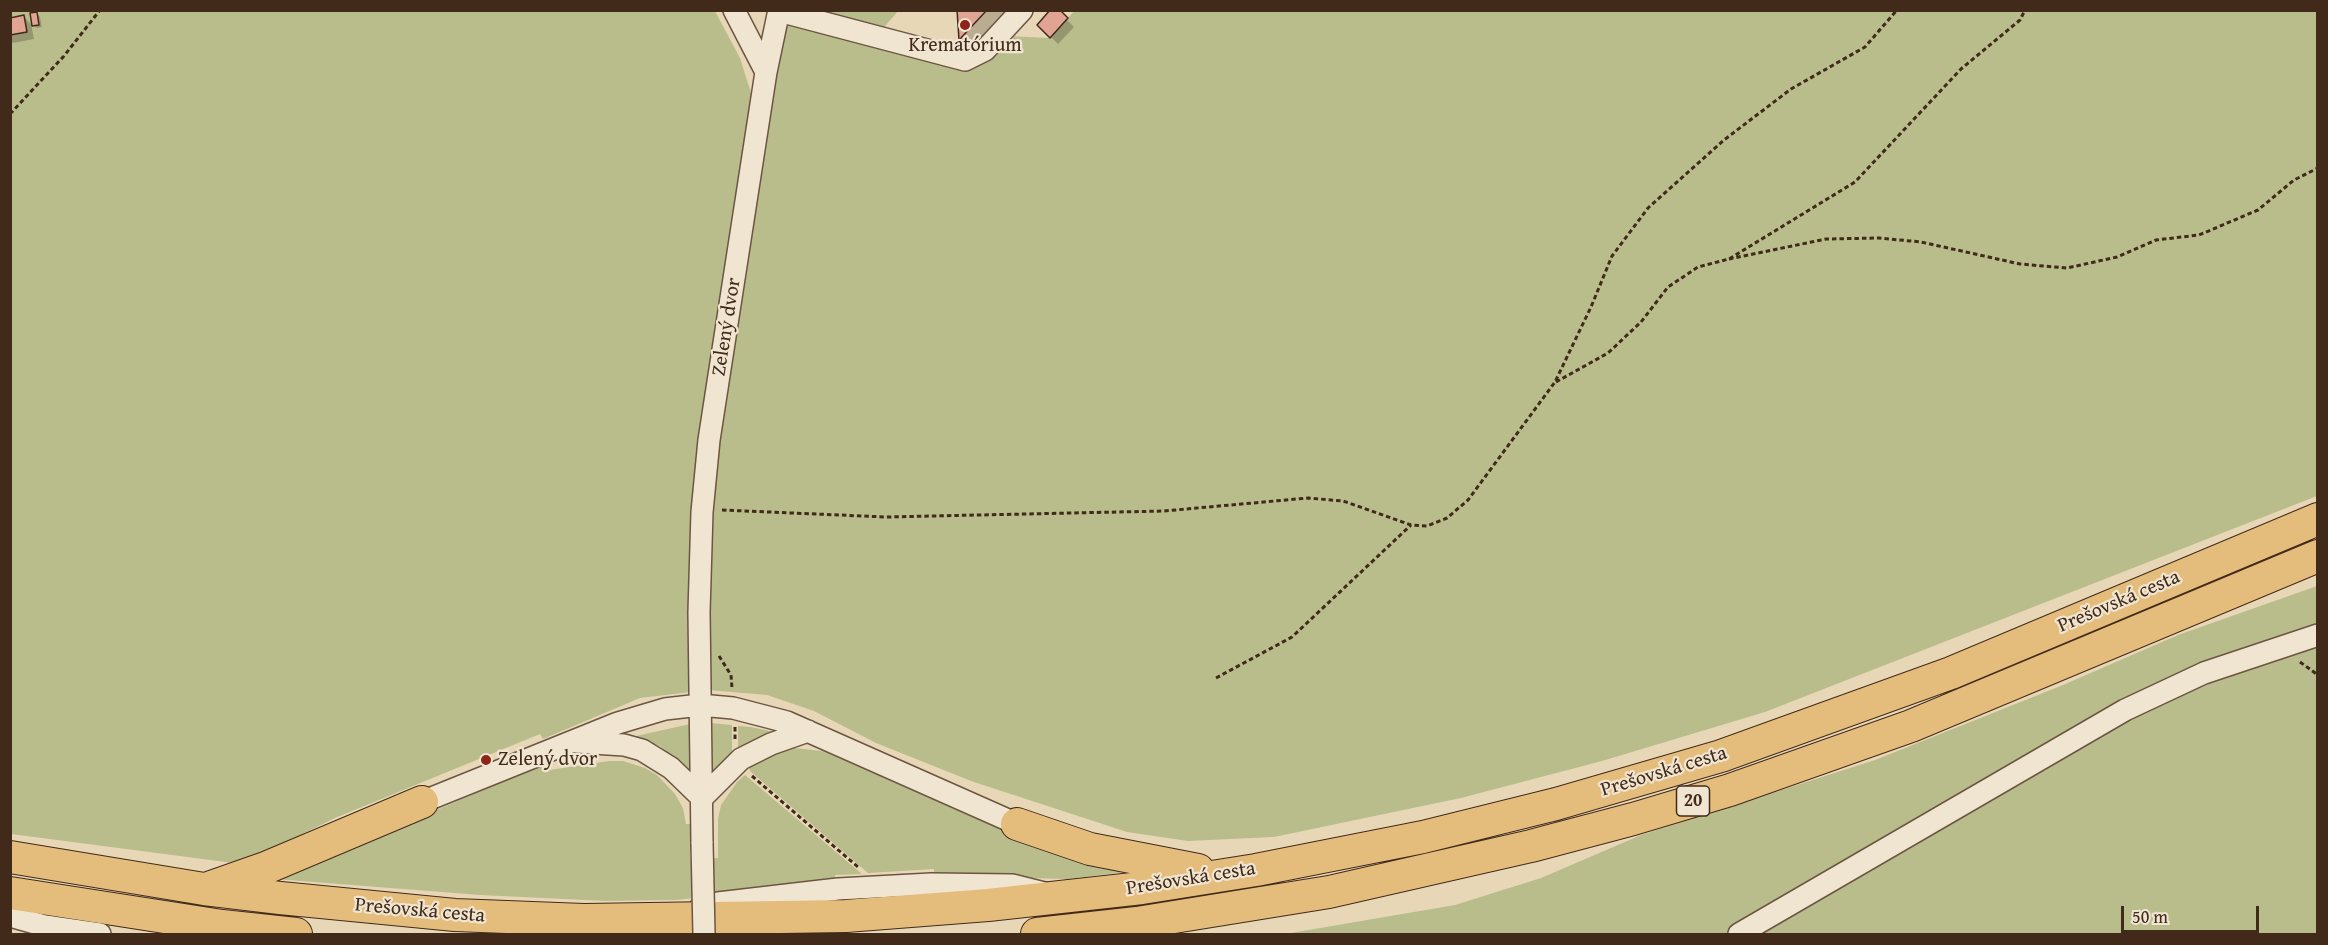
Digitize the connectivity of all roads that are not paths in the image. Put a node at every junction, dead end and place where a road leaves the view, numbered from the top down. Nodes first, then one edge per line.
1 (734, 10) edge
2 (1022, 10) edge
3 (779, 11) edge
4 (766, 72) junction
5 (2318, 519) edge
6 (2318, 556) edge
7 (2318, 635) edge
8 (700, 705) junction
9 (808, 731) junction
10 (565, 742) junction
11 (702, 798) junction
12 (422, 802) joint
13 (1017, 824) joint
14 (10, 857) edge
15 (1226, 875) junction
16 (204, 889) junction
17 (10, 893) edge
18 (10, 916) edge
19 (1055, 933) edge
20 (100, 934) edge
21 (288, 934) edge
22 (704, 934) edge
23 (1739, 934) edge

1 - 4 street
2 - 3 street, Zelený dvor
3 - 4 street, Zelený dvor
4 - 8 street, Zelený dvor
5 - 15 highway, Prešovská cesta / 20
6 - 19 highway, Prešovská cesta / 20
7 - 23 street
8 - 9 street
8 - 10 street
8 - 11 street, Zelený dvor
9 - 11 street
9 - 13 street
10 - 11 street
10 - 12 street
11 - 22 street, Zelený dvor, bridge
12 - 16 highway
13 - 15 highway
14 - 16 highway, Prešovská cesta / 20
15 - 16 highway, Prešovská cesta / 20
17 - 21 highway
18 - 20 street

